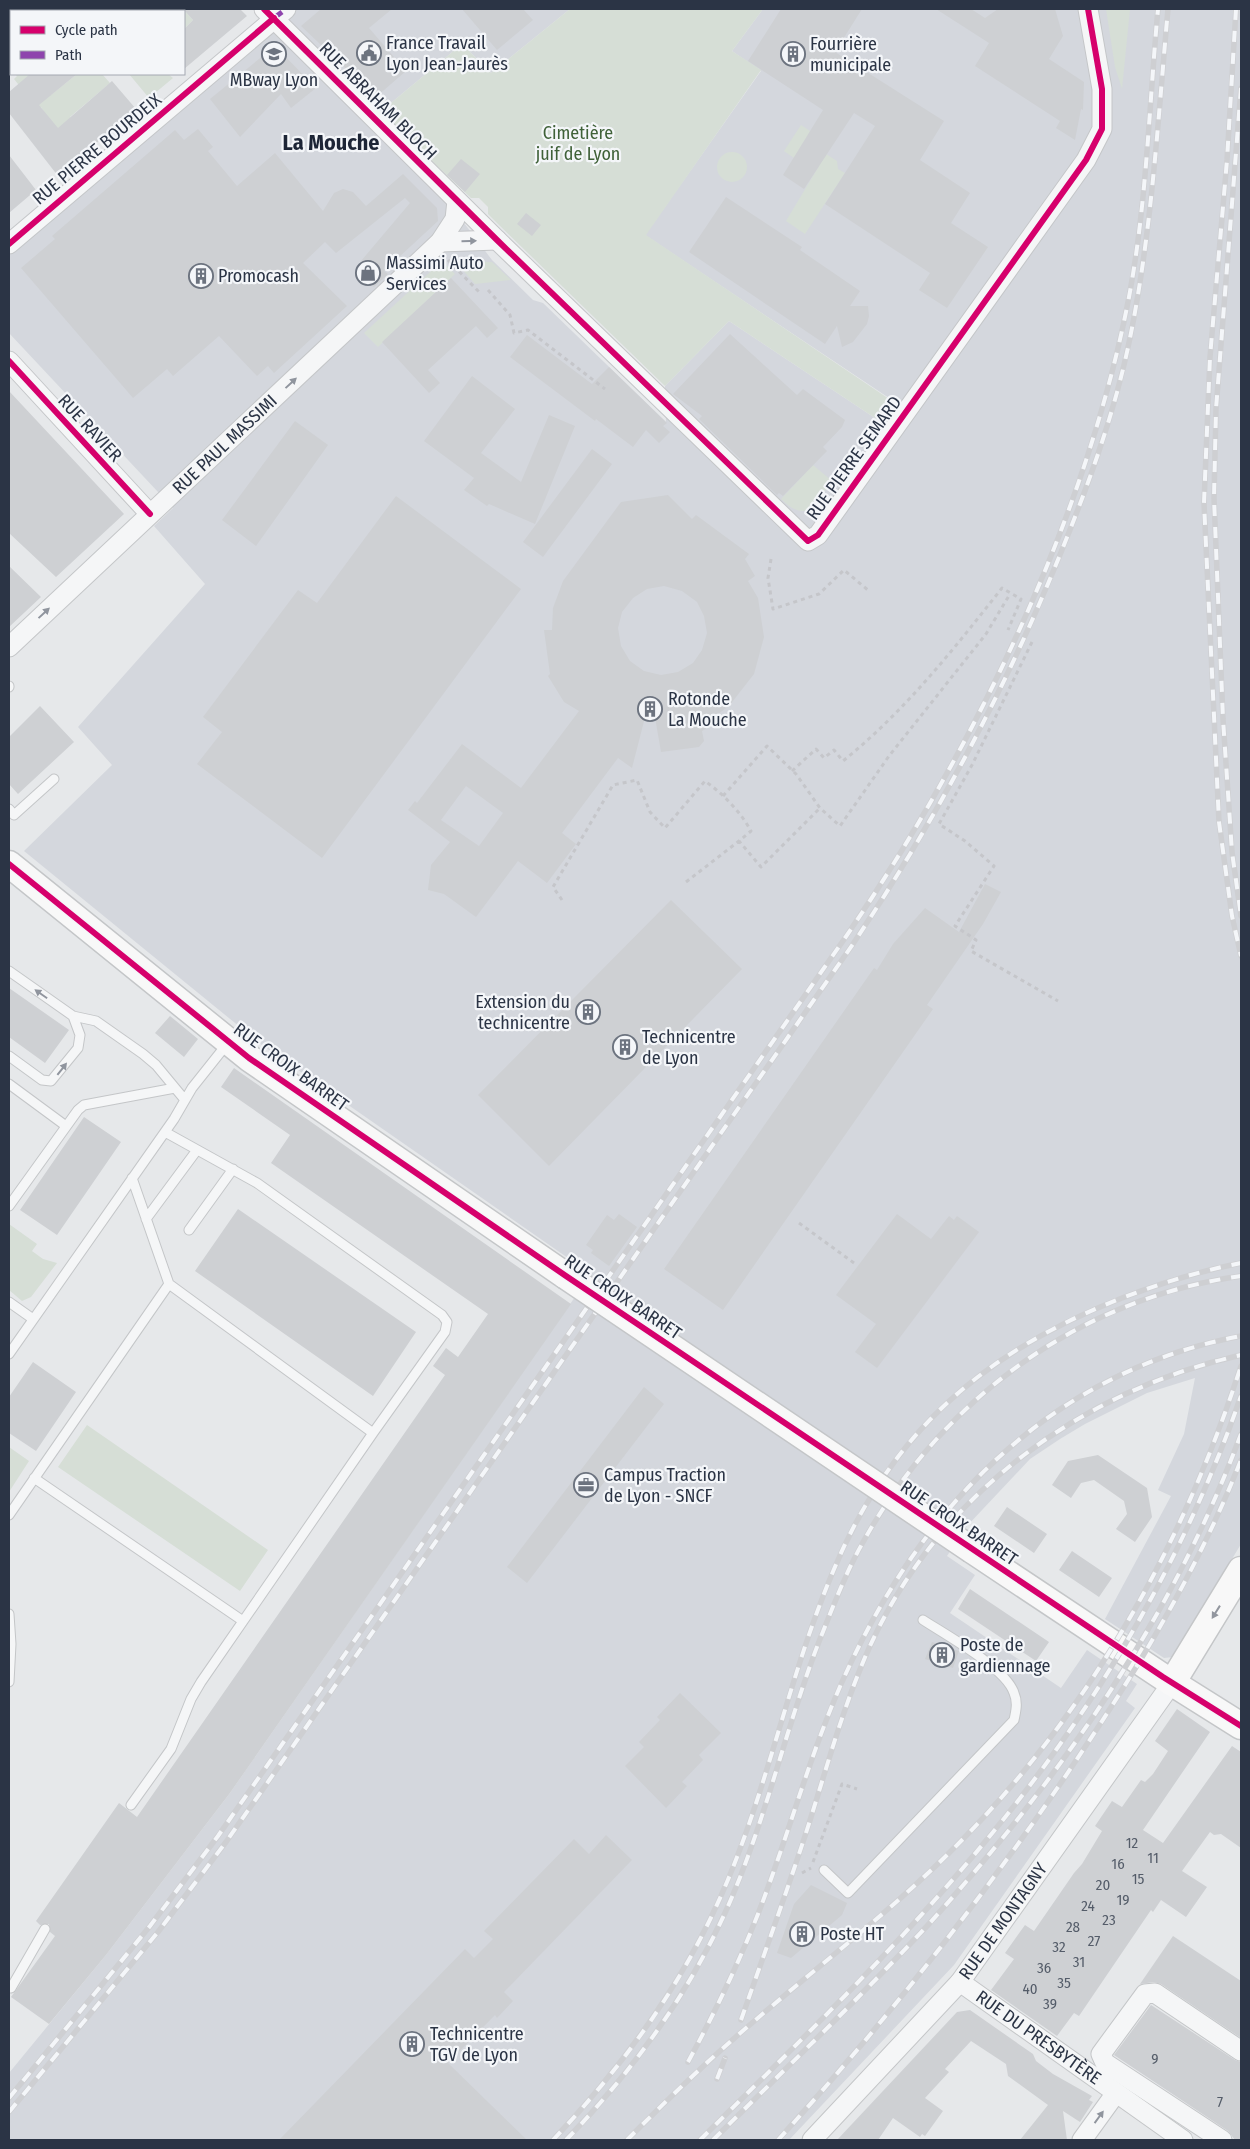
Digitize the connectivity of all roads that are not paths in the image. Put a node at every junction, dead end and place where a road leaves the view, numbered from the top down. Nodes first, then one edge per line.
1 (1088, 9) edge
2 (275, 12) edge
3 (457, 201) junction
4 (471, 215) joint
5 (497, 240) junction
6 (9, 244) edge
7 (443, 250) junction
8 (9, 361) edge
9 (150, 514) junction
10 (9, 647) edge
11 (54, 779) dead end
12 (9, 809) edge
13 (9, 864) edge
14 (9, 971) edge
15 (73, 1016) junction
16 (229, 1042) junction
17 (9, 1056) edge
18 (9, 1084) edge
19 (175, 1088) junction
20 (185, 1100) junction
21 (66, 1126) junction
22 (165, 1132) junction
23 (197, 1150) junction
24 (232, 1169) junction
25 (132, 1178) junction
26 (12, 1194) edge
27 (9, 1206) edge
28 (146, 1220) junction
29 (189, 1230) dead end
30 (169, 1284) junction
31 (9, 1302) edge
32 (33, 1319) junction
33 (9, 1354) edge
34 (374, 1433) junction
35 (34, 1478) junction
36 (9, 1515) edge
37 (1241, 1570) edge
38 (9, 1614) edge
39 (243, 1620) junction
40 (923, 1620) dead end
41 (9, 1682) edge
42 (1172, 1683) junction
43 (1241, 1726) edge
44 (131, 1806) dead end
45 (824, 1870) dead end
46 (45, 1929) dead end
47 (960, 1982) junction
48 (11, 1988) dead end
49 (1241, 2051) edge
50 (1116, 2093) junction
51 (812, 2140) edge
52 (1082, 2140) edge
53 (1183, 2140) edge
54 (1222, 2140) edge

1 - 5 street, RUE PIERRE SEMARD
2 - 3 street, RUE ABRAHAM BLOCH
2 - 6 street, RUE PIERRE BOURDEIX
3 - 4 street, RUE ABRAHAM BLOCH
3 - 7 street, RUE PAUL MASSIMI
4 - 5 street, RUE PIERRE SEMARD
7 -> 5 street
9 -> 7 street, RUE PAUL MASSIMI
8 - 9 street, RUE RAVIER
10 -> 9 street, RUE PAUL MASSIMI
11 - 12 lane
13 - 16 street, RUE CROIX BARRET
15 -> 14 lane
17 -> 15 lane
15 - 19 lane
16 - 20 lane
16 - 42 street, RUE CROIX BARRET, bridge
18 - 21 lane
19 - 20 lane
19 - 21 lane
20 - 22 lane
21 - 26 lane
22 - 23 lane
22 - 25 lane
23 - 24 lane
23 - 28 lane
24 - 29 lane
24 - 34 lane
25 - 28 lane
25 - 32 lane
26 - 27 lane
28 - 30 lane
30 - 34 lane
30 - 35 lane
31 - 32 lane
32 - 33 lane
34 - 39 lane
35 - 36 lane
35 - 39 lane
37 -> 42 street
38 - 41 lane
39 - 44 lane
40 - 45 lane
42 - 43 street, RUE CROIX BARRET
42 - 47 street, RUE DE MONTAGNY
46 - 48 lane
47 - 50 street, RUE DU PRESBYTÈRE
47 - 51 street, RUE DE MONTAGNY
49 - 54 street
52 -> 50 street, RUE DU PRESBYTÈRE
50 - 53 street, RUE DU PRESBYTÈRE

